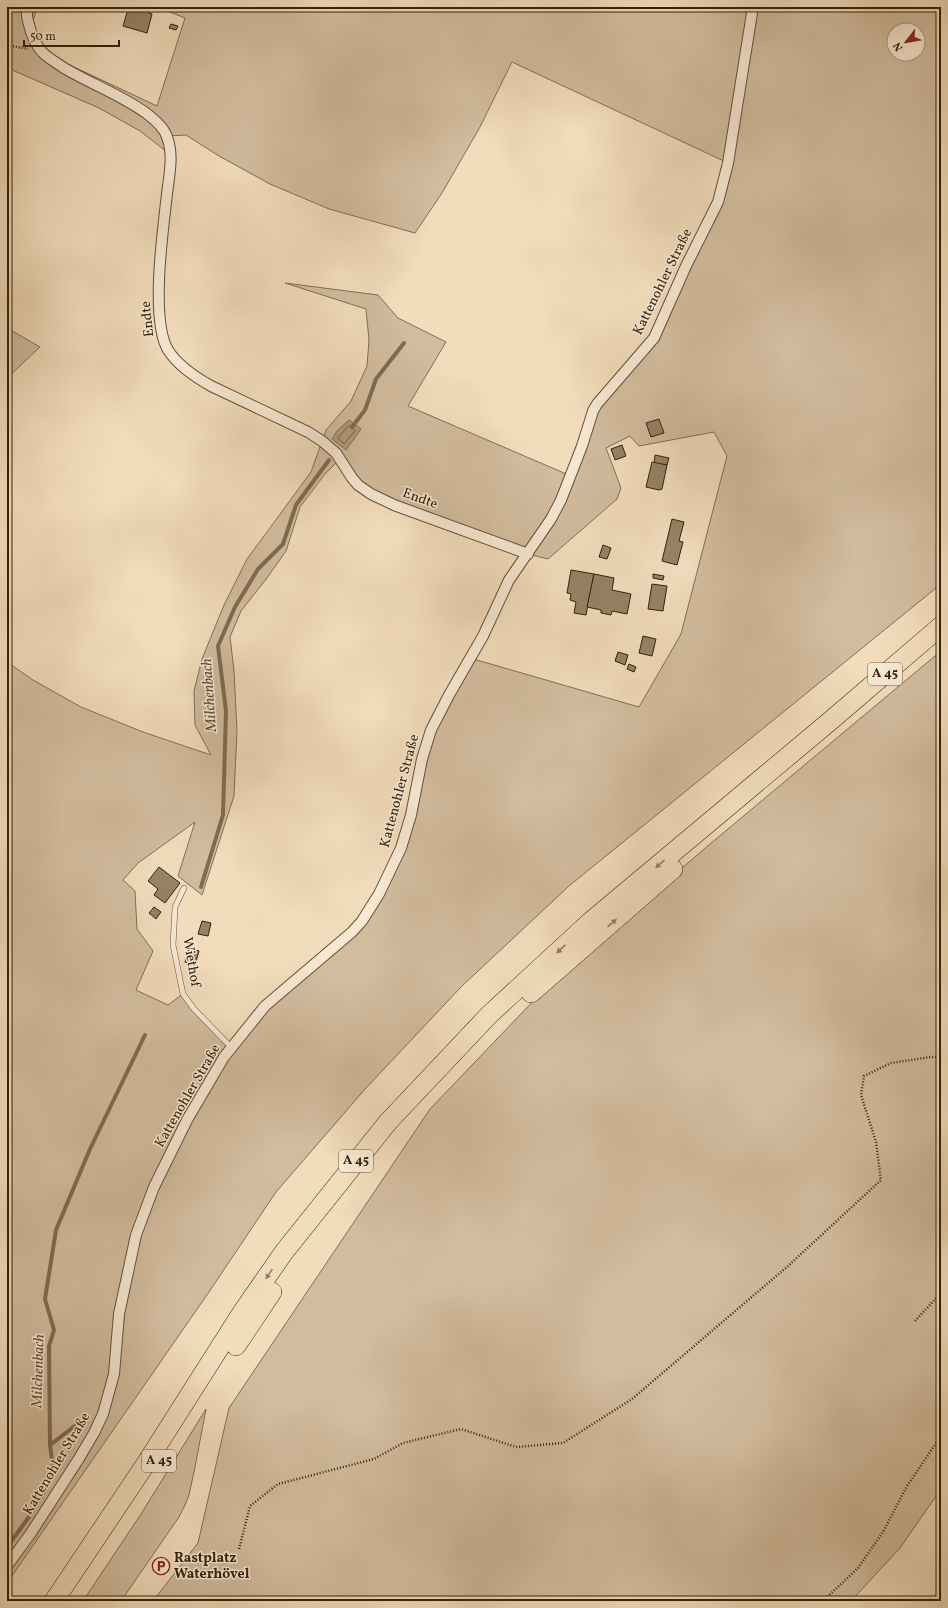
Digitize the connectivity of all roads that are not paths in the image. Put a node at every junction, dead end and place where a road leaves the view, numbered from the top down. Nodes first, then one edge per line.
1 (26, 7) edge
2 (753, 7) edge
3 (528, 554) junction
4 (941, 626) edge
5 (941, 641) edge
6 (832, 726) junction
7 (184, 888) dead end
8 (232, 1048) junction
9 (7, 1566) edge
10 (941, 1595) edge
11 (54, 1601) edge
12 (68, 1601) edge
13 (931, 1601) edge

1 - 3 street, Endte
2 - 3 street, Kattenohler Straße
3 - 8 street, Kattenohler Straße
4 - 6 highway, A 45
5 - 6 highway, A 45
6 -> 11 highway, A 45
12 -> 6 highway, A 45
7 - 8 lane, Wiethof
8 - 9 street, Kattenohler Straße
10 - 13 lane

